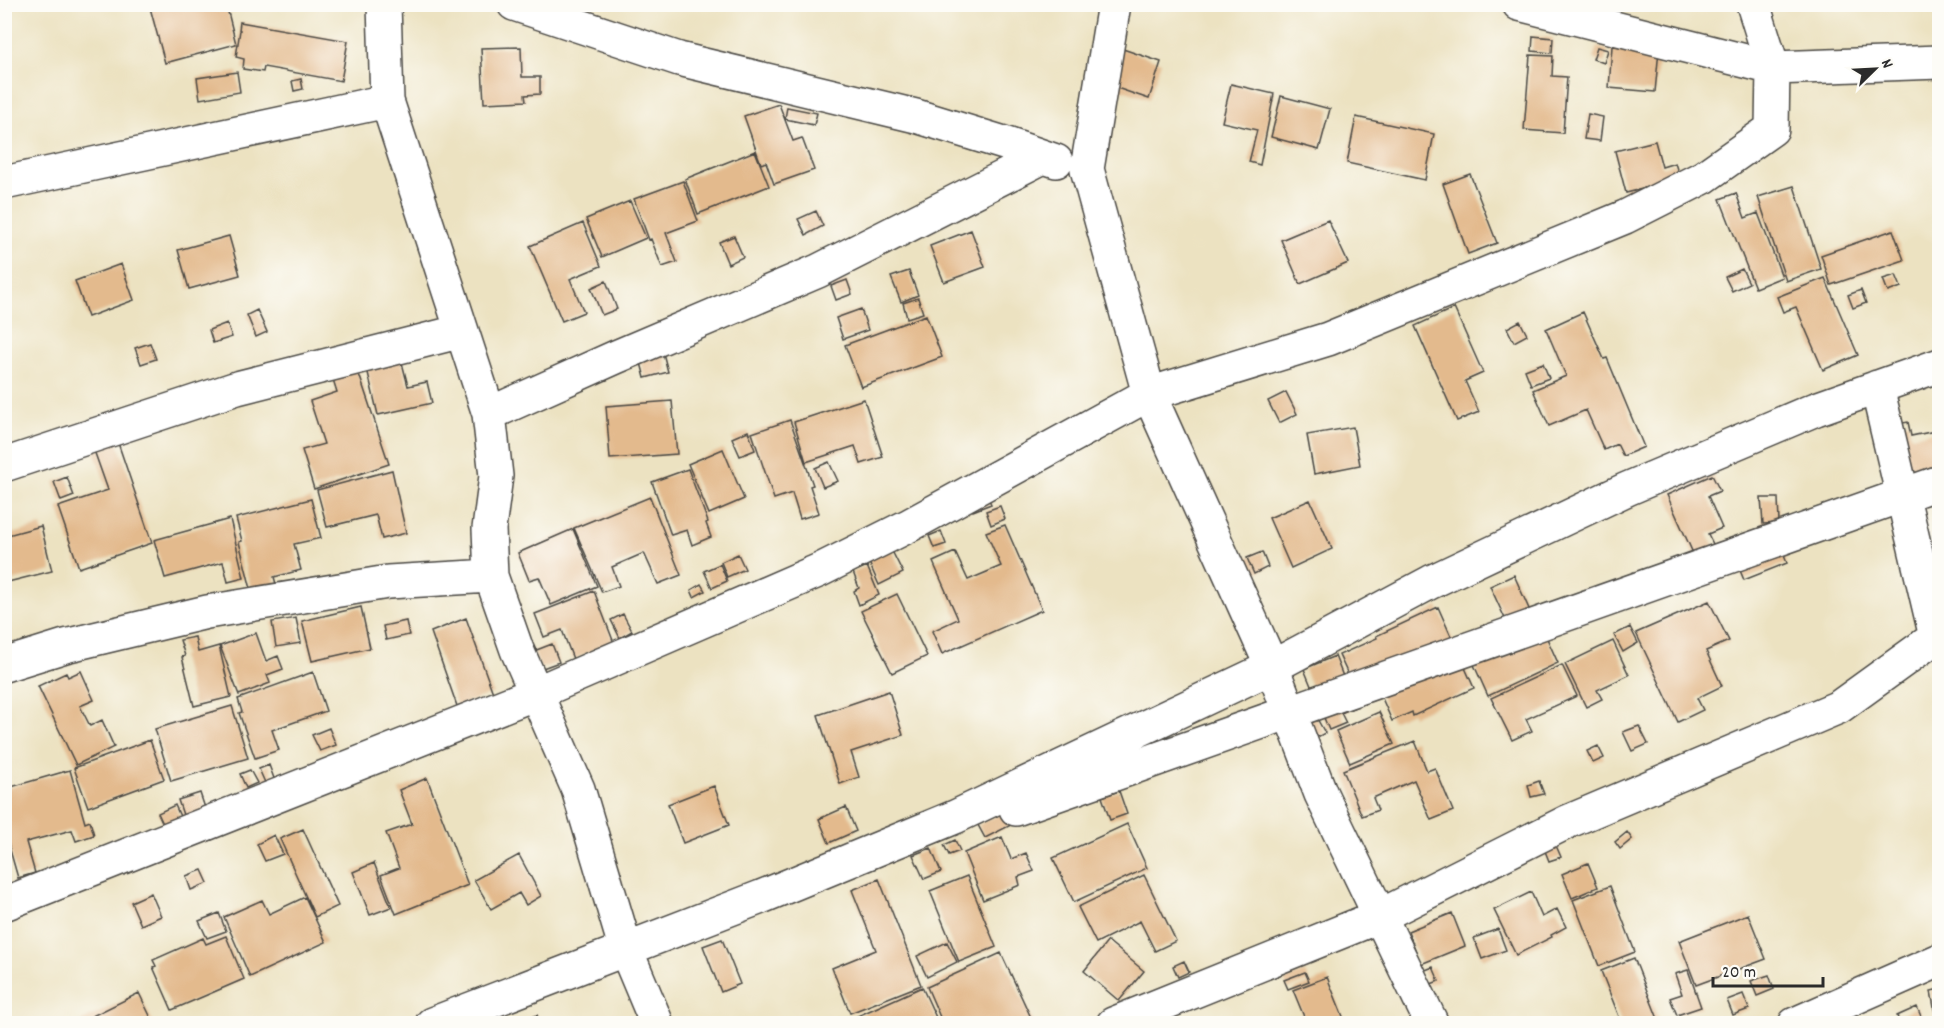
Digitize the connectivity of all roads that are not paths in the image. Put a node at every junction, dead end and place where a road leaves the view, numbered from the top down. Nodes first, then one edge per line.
1 (384, 4) edge
2 (514, 4) edge
3 (1114, 4) edge
4 (1519, 4) edge
5 (1753, 4) edge
6 (1940, 62) edge
7 (1773, 68) junction
8 (387, 101) junction
9 (1043, 157) junction
10 (1087, 170) junction
11 (4, 183) edge
12 (462, 331) junction
13 (1940, 365) edge
14 (1877, 387) junction
15 (1149, 394) junction
16 (489, 414) junction
17 (4, 465) edge
18 (1940, 482) edge
19 (491, 576) junction
20 (1938, 636) edge
21 (4, 665) edge
22 (1272, 667) junction
23 (536, 693) junction
24 (4, 904) edge
25 (1380, 916) junction
26 (626, 950) junction
27 (1940, 960) edge
28 (409, 1023) edge
29 (432, 1023) edge
30 (657, 1023) edge
31 (1113, 1023) edge
32 (1432, 1023) edge
33 (1795, 1023) edge

1 - 8 street
2 - 9 street
3 - 10 street
4 - 7 street
5 - 7 street
6 - 7 street
7 - 15 street
8 - 11 street
8 - 12 street
9 - 10 street
9 - 16 street
10 - 15 street
12 - 16 street
12 - 17 street
13 - 14 street
14 - 20 street
14 - 22 street
15 - 22 street
15 - 23 street
16 - 19 street
18 - 28 street
19 - 21 street
19 - 23 street
20 - 25 street
22 - 25 street
22 - 26 street
23 - 24 street
23 - 26 street
25 - 31 street
25 - 32 street
26 - 29 street
26 - 30 street
27 - 33 street

